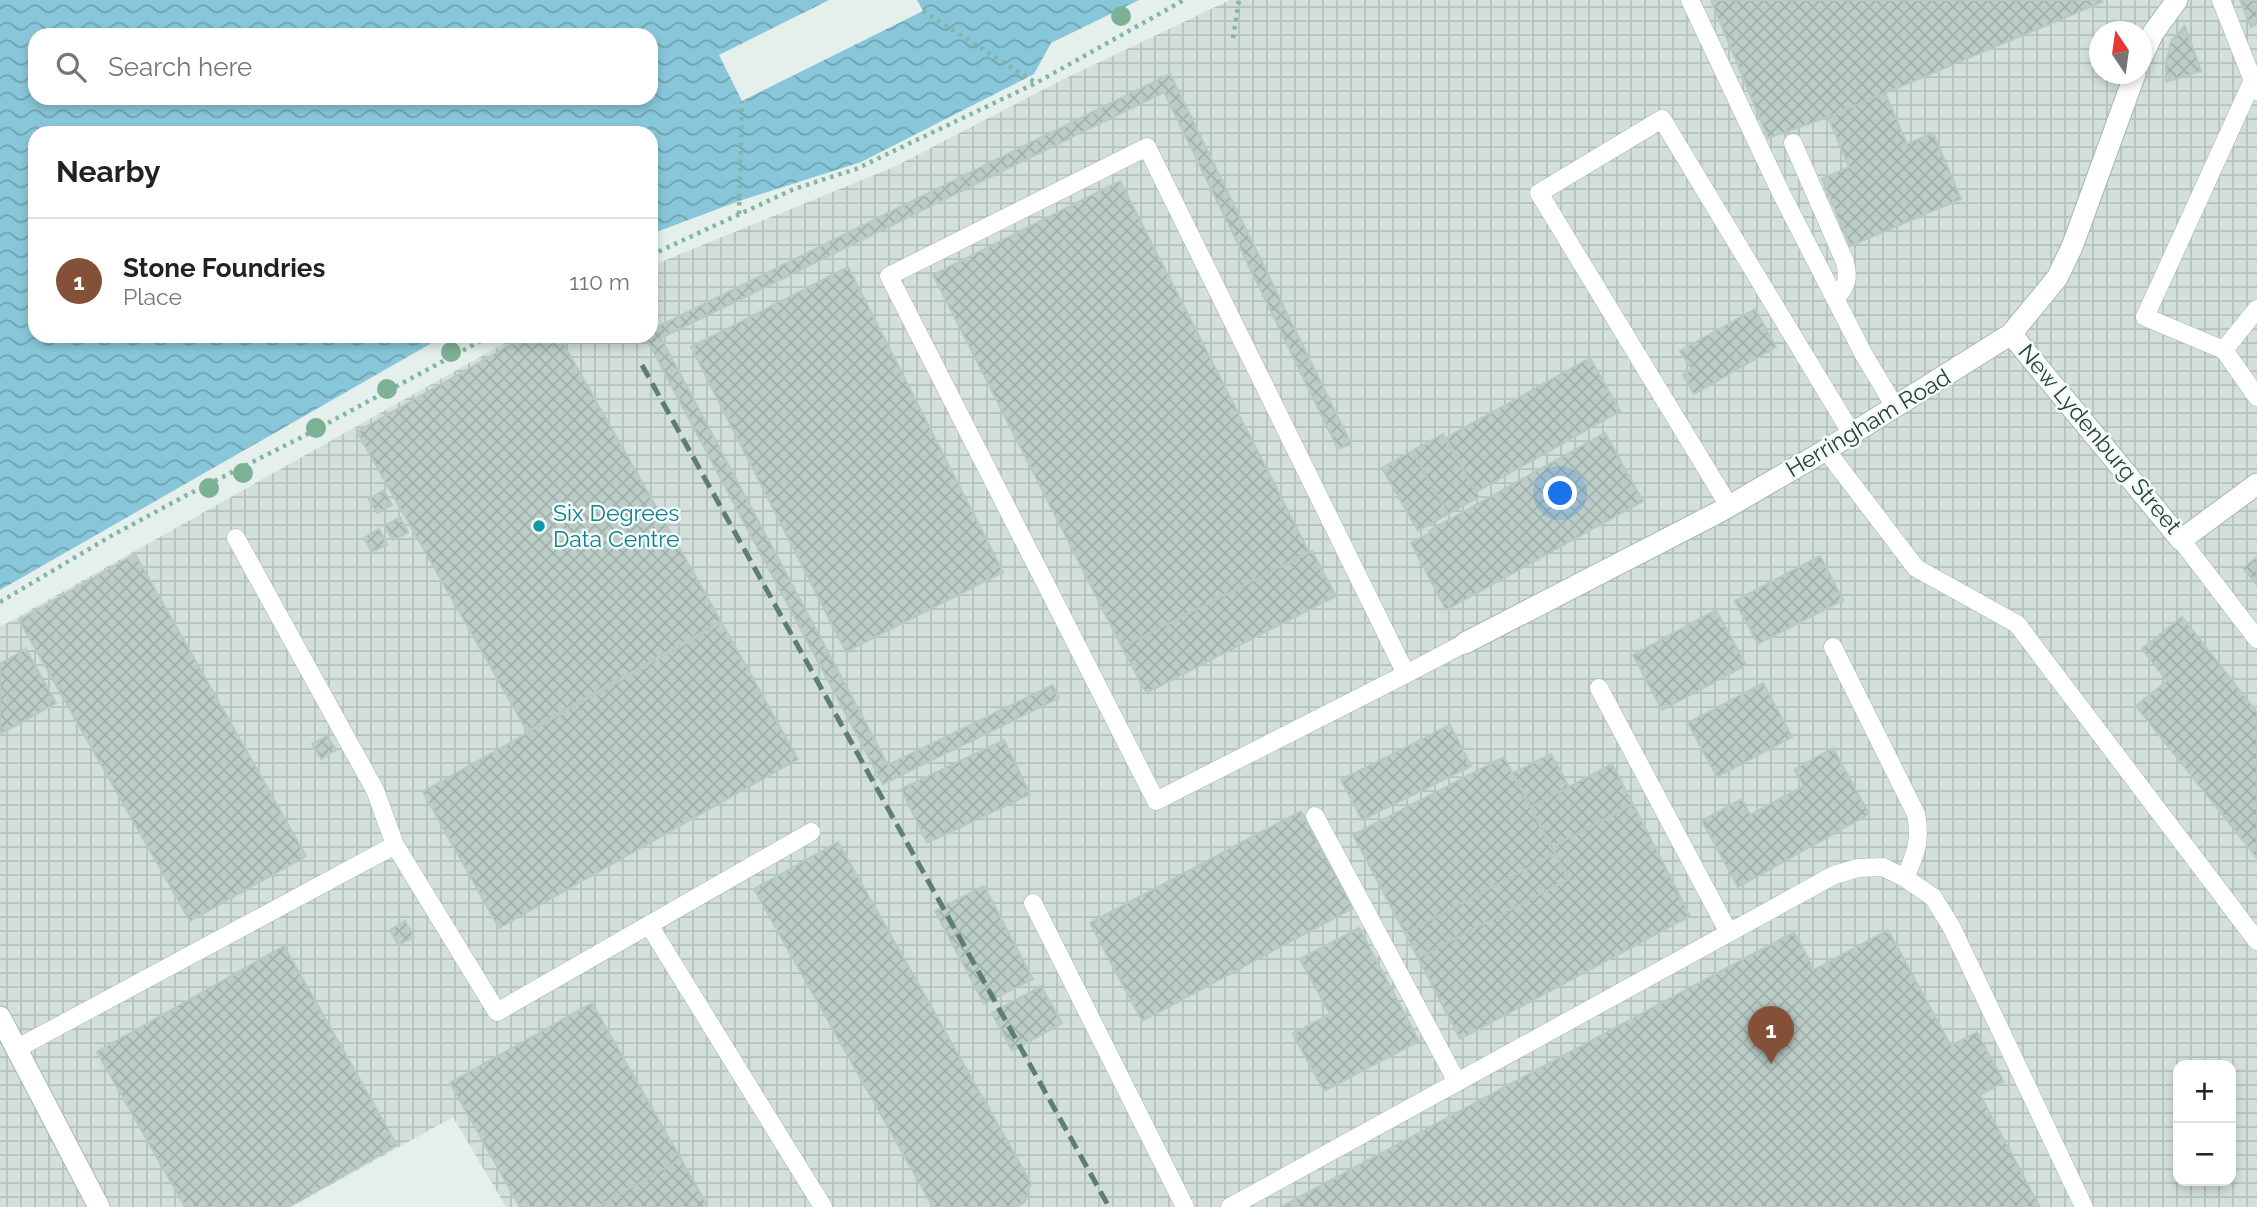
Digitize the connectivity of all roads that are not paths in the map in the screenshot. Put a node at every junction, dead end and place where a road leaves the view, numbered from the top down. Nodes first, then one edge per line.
1 (1690, 0) edge
2 (2177, 0) edge
3 (2221, 0) edge
4 (2152, 35) edge
5 (2130, 84) edge
6 (2255, 86) edge
7 (1793, 143) dead end
8 (1836, 298) junction
9 (2257, 309) edge
10 (2011, 334) junction
11 (2224, 350) junction
12 (2257, 397) edge
13 (1895, 407) junction
14 (1852, 434) junction
15 (1826, 450) junction
16 (2257, 484) edge
17 (1729, 506) junction
18 (236, 538) dead end
19 (2181, 540) junction
20 (2257, 639) edge
21 (1465, 643) joint
22 (1833, 647) dead end
23 (1406, 674) junction
24 (1599, 688) dead end
25 (1315, 816) dead end
26 (810, 832) dead end
27 (395, 845) junction
28 (1905, 878) junction
29 (1033, 903) dead end
30 (649, 925) junction
31 (1729, 933) junction
32 (2257, 941) edge
33 (0, 1017) edge
34 (16, 1049) junction
35 (1457, 1083) junction
36 (99, 1207) edge
37 (823, 1207) edge
38 (1185, 1207) edge
39 (1230, 1207) edge
40 (2084, 1207) edge

1 - 8 lane
2 - 4 street
3 - 6 lane
5 - 10 street, Herringham Road
6 - 11 lane
7 - 8 lane
8 - 13 lane
9 - 11 lane
10 - 13 street, Herringham Road
10 - 19 street, New Lydenburg Street
11 - 12 lane
13 - 14 street, Herringham Road
14 - 15 street, Herringham Road
14 - 17 lane
15 - 17 street, Herringham Road
15 - 32 lane
16 - 19 street, New Lydenburg Street
17 - 21 street, Herringham Road
18 - 27 lane
19 - 20 lane
21 - 23 lane
22 - 28 lane
23 - 23 lane
24 - 31 lane
25 - 35 lane
26 - 30 lane
27 - 30 lane
27 - 34 lane
28 - 31 lane
28 - 40 lane
29 - 38 lane
30 - 37 lane
31 - 35 lane
33 - 34 street
34 - 36 street
35 - 39 lane

